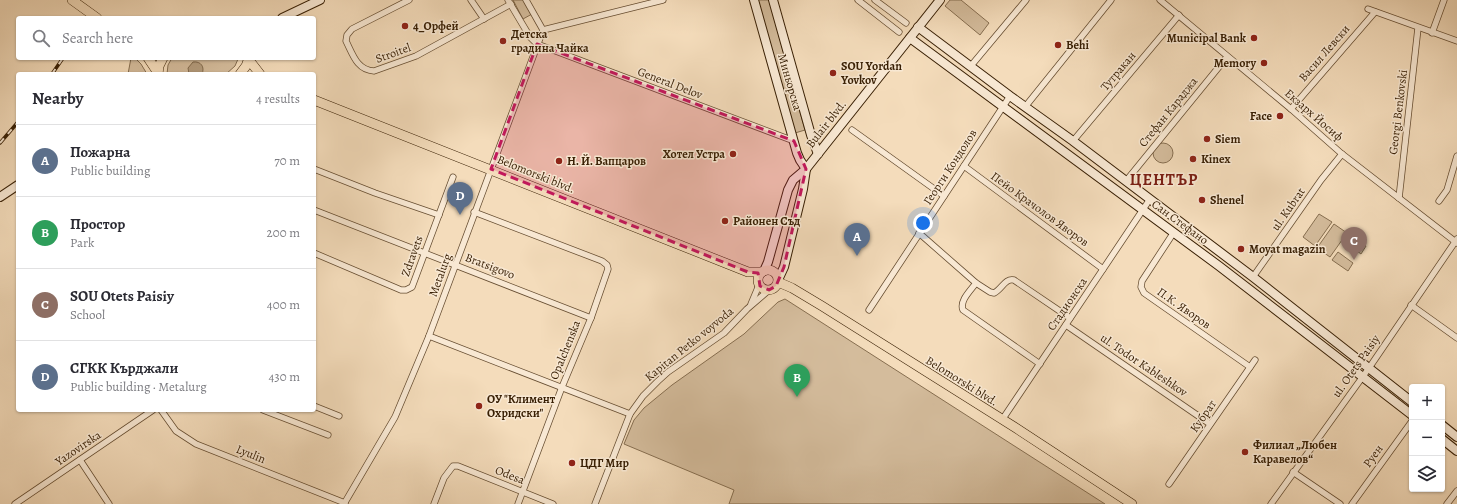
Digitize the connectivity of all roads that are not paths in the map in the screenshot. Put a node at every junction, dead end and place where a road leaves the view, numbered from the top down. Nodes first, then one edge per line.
1 (72, 0) edge
2 (320, 0) edge
3 (408, 0) edge
4 (471, 0) edge
5 (526, 0) edge
6 (663, 0) edge
7 (754, 0) edge
8 (773, 0) edge
9 (858, 0) edge
10 (875, 0) edge
11 (940, 0) edge
12 (1026, 0) edge
13 (1111, 0) edge
14 (1160, 0) edge
15 (1444, 0) edge
16 (510, 2) edge
17 (302, 9) junction
18 (1368, 9) dead end
19 (1375, 12) junction
20 (1179, 15) junction
21 (94, 16) edge
22 (286, 16) edge
23 (293, 16) edge
24 (484, 19) junction
25 (906, 23) dead end
26 (918, 27) junction
27 (1418, 28) junction
28 (543, 30) junction
29 (899, 32) dead end
30 (1432, 33) junction
31 (910, 38) junction
32 (1457, 41) edge
33 (537, 44) junction
34 (1228, 57) junction
35 (149, 60) edge
36 (162, 60) edge
37 (248, 60) edge
38 (250, 60) edge
39 (970, 67) junction
40 (157, 72) edge
41 (158, 72) edge
42 (241, 72) edge
43 (259, 72) edge
44 (1010, 96) junction
45 (316, 101) edge
46 (1003, 106) junction
47 (1025, 108) junction
48 (1291, 109) junction
49 (852, 130) dead end
50 (794, 141) junction
51 (1073, 141) junction
52 (818, 154) junction
53 (1342, 154) junction
54 (1457, 156) edge
55 (964, 166) junction
56 (491, 169) junction
57 (806, 169) junction
58 (316, 170) edge
59 (453, 177) dead end
60 (1126, 181) junction
61 (16, 186) edge
62 (944, 196) junction
63 (0, 197) edge
64 (1399, 198) junction
65 (1150, 199) junction
66 (1439, 201) dead end
67 (1143, 210) junction
68 (316, 211) edge
69 (474, 212) junction
70 (439, 215) junction
71 (1174, 232) junction
72 (919, 234) junction
73 (1456, 241) edge
74 (425, 253) junction
75 (316, 254) edge
76 (455, 264) junction
77 (1103, 269) junction
78 (748, 272) junction
79 (763, 272) junction
80 (1253, 277) junction
81 (778, 281) junction
82 (976, 282) junction
83 (759, 284) junction
84 (769, 290) junction
85 (1411, 305) junction
86 (1292, 308) junction
87 (747, 309) junction
88 (869, 310) dead end
89 (1286, 317) junction
90 (590, 318) junction
91 (1070, 318) junction
92 (1066, 325) junction
93 (429, 336) junction
94 (1457, 338) edge
95 (1255, 360) dead end
96 (1040, 364) junction
97 (1250, 367) junction
98 (1369, 368) junction
99 (1363, 376) junction
100 (562, 387) junction
101 (1409, 400) edge
102 (316, 407) edge
103 (150, 412) edge
104 (162, 412) edge
105 (268, 412) edge
106 (630, 414) junction
107 (1409, 414) edge
108 (339, 416) dead end
109 (1002, 420) junction
110 (1210, 424) junction
111 (1409, 424) edge
112 (1445, 427) edge
113 (328, 435) dead end
114 (1457, 437) edge
115 (1445, 441) edge
116 (1457, 451) edge
117 (80, 460) junction
118 (1293, 472) junction
119 (1169, 484) dead end
120 (1457, 491) edge
121 (522, 493) junction
122 (15, 504) edge
123 (110, 504) edge
124 (345, 504) edge
125 (434, 504) edge
126 (518, 504) edge
127 (553, 504) edge
128 (595, 504) edge
129 (1132, 504) edge
130 (1271, 504) edge
131 (1340, 504) edge
132 (1352, 504) edge
133 (1447, 504) edge

1 - 21 main road
2 - 17 main road
3 - 24 street, Stroitel
4 - 24 street
5 - 28 street
6 - 28 street
7 - 50 main road, Миньорска
8 - 52 main road, Миньорска
9 - 29 street
10 - 25 street
11 - 26 main road, Bulair blvd.
12 - 39 street
13 - 47 street
14 - 20 street, Екзарх Йосиф
15 - 30 street
16 - 24 street, Stroitel
16 - 33 street
17 - 22 main road
17 - 23 main road
18 - 19 street
19 - 27 street
19 - 48 street, Васил Левски
20 - 34 street, Екзарх Йосиф
20 - 51 street, Тутракан
26 - 31 main road, Bulair blvd.
26 - 39 main road, Сан Стефано
27 - 30 street
27 - 64 street, Georgi Benkovski
28 - 33 street, Metalurg
30 - 32 street
31 - 46 main road, Сан Стефано
31 - 52 main road, Bulair blvd.
33 - 50 street, General Delov
33 - 56 street, Metalurg
34 - 48 street, Екзарх Йосиф
34 - 60 street, Стефан Караджа
35 - 40 main road
36 - 41 main road
37 - 42 main road
38 - 43 main road
39 - 44 main road, Сан Стефано
44 - 46 street, Георги Кондолов
44 - 47 main road, Сан Стефано
45 - 56 main road, Belomorski blvd.
46 - 55 street, Георги Кондолов
46 - 67 main road, Сан Стефано
47 - 51 main road, Сан Стефано
48 - 53 street, Екзарх Йосиф
49 - 62 street
50 - 57 main road, Миньорска
51 - 60 main road, Сан Стефано
52 - 57 main road, Bulair blvd.
53 - 64 street, Екзарх Йосиф
53 - 80 street, ul. Kubrat
54 - 66 street
55 - 62 street, Георги Кондолов
55 - 77 street, Пейо Крачолов Яворов
56 - 69 street, Metalurg
56 - 78 main road, Belomorski blvd.
57 - 79 main road, Bulair blvd.
57 - 81 main road, Bulair blvd.
58 - 70 street
59 - 70 street, Zdravets
60 - 65 main road, Сан Стефано
61 - 63 main road
62 - 72 street, Георги Кондолов
64 - 73 street, Екзарх Йосиф
65 - 67 street, Стадионска
65 - 80 main road, Сан Стефано
67 - 71 main road, Сан Стефано
67 - 77 street, Стадионска
68 - 74 street, Bratsigovo
69 - 76 street, Metalurg
69 - 90 street, Opalchenska
70 - 74 street, Zdravets
71 - 89 main road, Сан Стефано
71 - 97 street, П.К. Яворов
72 - 82 street
72 - 88 street, Георги Кондолов
73 - 85 street, ul. Otets Paisiy
74 - 75 street, Zdravets
74 - 76 street, Bratsigovo
76 - 90 street, Bratsigovo
76 - 93 street, Metalurg
77 - 91 street, Стадионска
78 - 79 main road, Belomorski blvd.
78 - 83 main road, Belomorski blvd.
79 - 81 main road
79 - 83 main road
80 - 86 main road, Сан Стефано
81 - 84 main road
81 - 109 main road, Belomorski blvd.
82 - 91 street
82 - 96 street
83 - 84 main road
83 - 87 street, Kapitan Petko voyvoda
84 - 87 street, Kapitan Petko voyvoda
85 - 94 street
85 - 98 street, ul. Otets Paisiy
86 - 89 main road
86 - 98 main road, Сан Стефано
87 - 106 street, Kapitan Petko voyvoda
89 - 99 main road, Сан Стефано
90 - 100 street, Opalchenska
91 - 92 street, Стадионска
92 - 96 street, Стадионска
92 - 110 street, ul. Todor Kableshkov
93 - 100 street
93 - 124 street, Metalurg
95 - 97 street, Кубрат
96 - 109 street, Стадионска
97 - 110 street, Кубрат
98 - 99 street, ul. Otets Paisiy
98 - 101 main road, Сан Стефано
99 - 107 main road, Сан Стефано
99 - 118 street, ul. Otets Paisiy
100 - 106 street
100 - 121 street, Opalchenska
102 - 108 street
103 - 117 street, Yazovirska
104 - 124 street, Lyulin
105 - 113 street
106 - 128 street, Kapitan Petko voyvoda
109 - 129 main road, Belomorski blvd.
110 - 119 street, Кубрат
111 - 132 street, Руен
112 - 114 main road
115 - 116 main road
117 - 122 street, Yazovirska
117 - 123 street
118 - 130 street, ul. Otets Paisiy
118 - 131 street
120 - 133 street
121 - 125 street, Odesa
121 - 126 street, Opalchenska
121 - 127 street, Odesa

